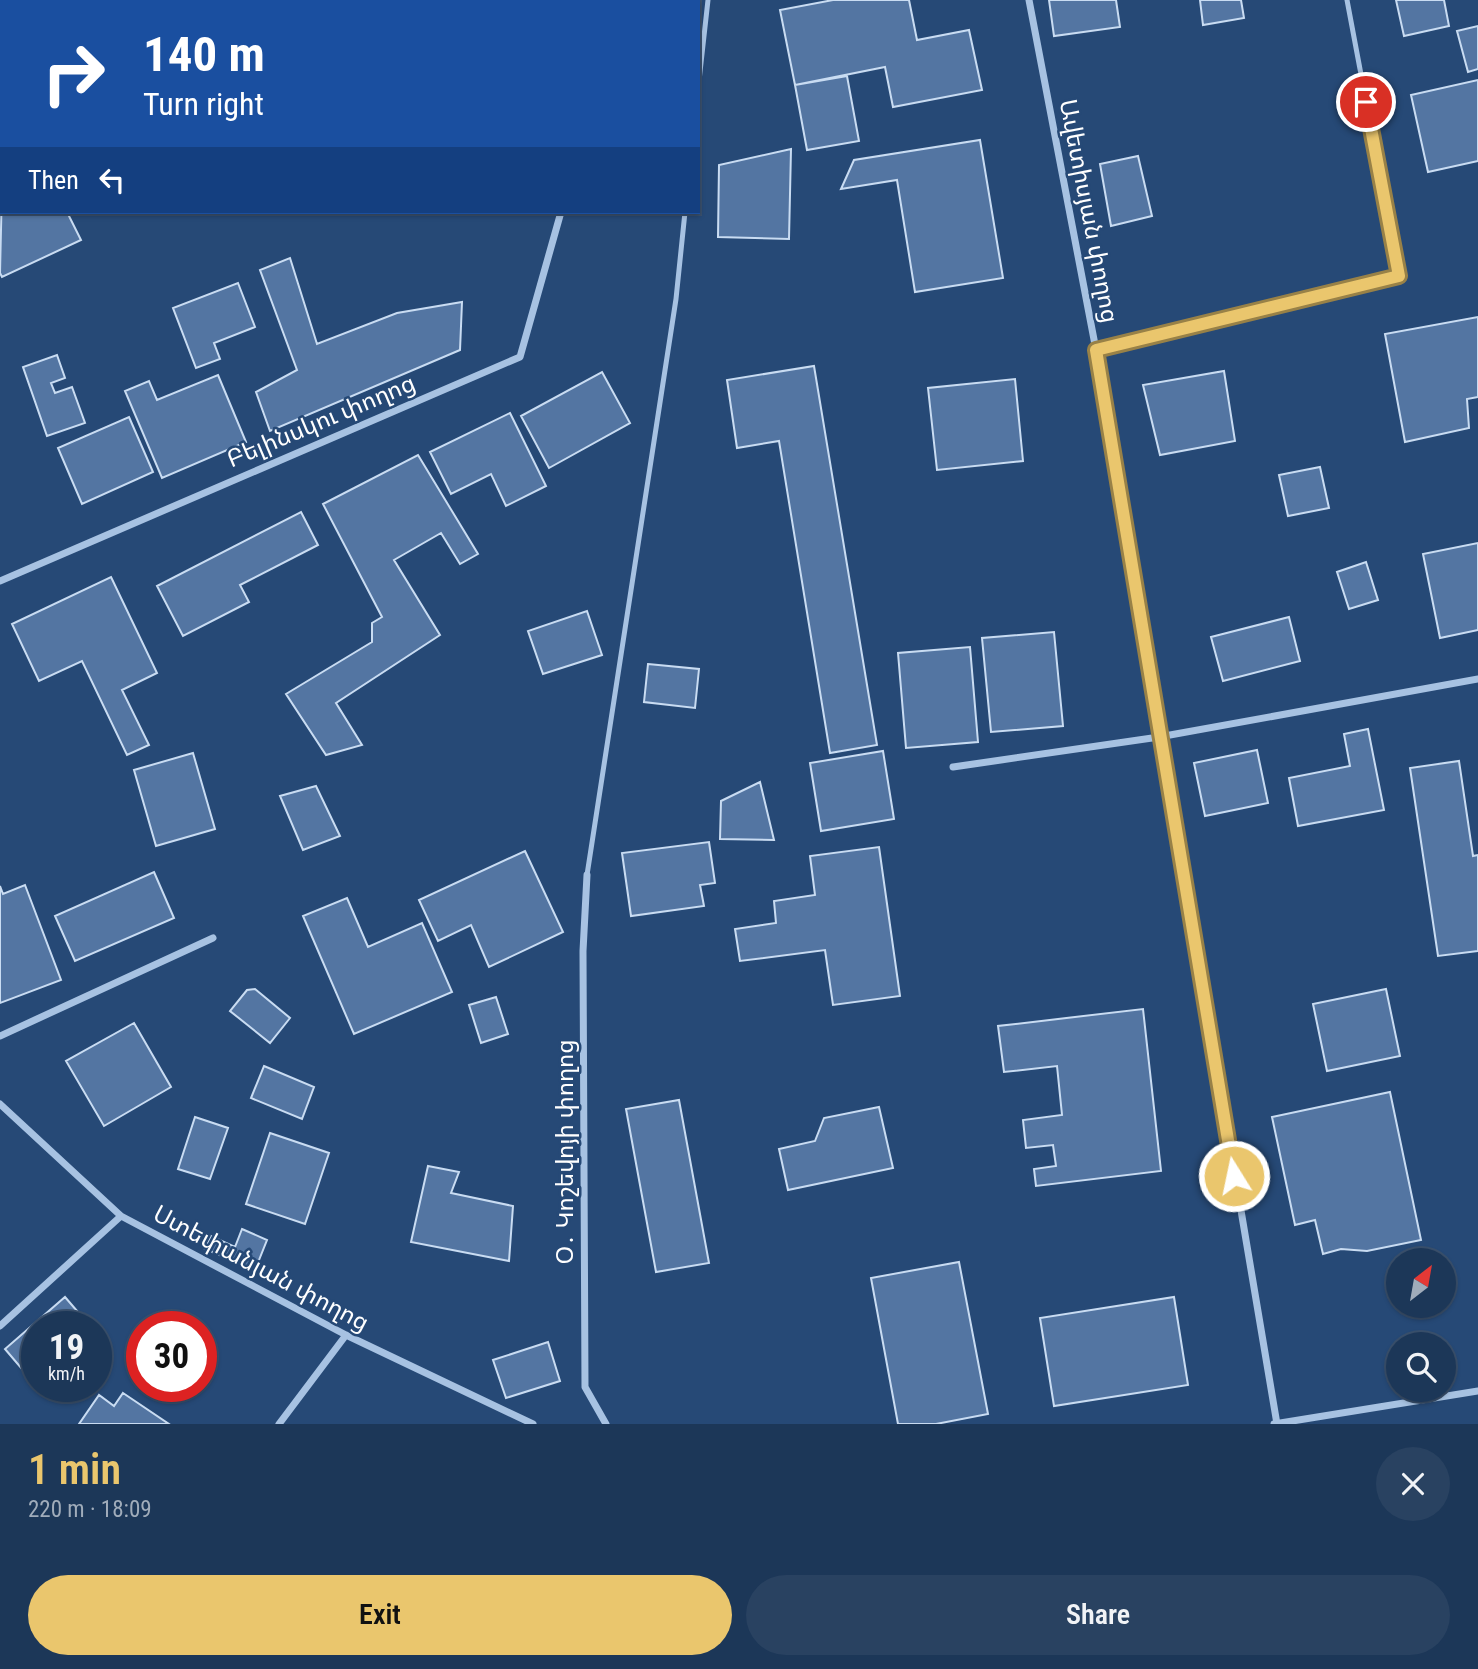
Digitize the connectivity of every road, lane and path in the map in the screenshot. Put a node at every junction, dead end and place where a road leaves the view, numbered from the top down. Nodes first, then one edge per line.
1 (708, 0) edge
2 (1030, 0) edge
3 (1347, 0) edge
4 (700, 72) edge
5 (560, 214) edge
6 (685, 214) edge
7 (1395, 255) joint
8 (1096, 350) junction
9 (0, 581) edge
10 (1478, 679) edge
11 (1159, 737) junction
12 (953, 767) dead end
13 (587, 874) joint
14 (213, 938) dead end
15 (0, 1037) edge
16 (0, 1104) edge
17 (121, 1216) junction
18 (0, 1326) edge
19 (346, 1335) junction
20 (1478, 1391) edge
21 (279, 1424) edge
22 (533, 1424) edge
23 (606, 1424) edge
24 (1276, 1424) edge

1 - 4 lane
2 - 8 street, Ավետիսյան փողոց
3 - 7 lane
5 - 9 street, Բելինսկու փողոց
6 - 13 lane
7 - 8 street
8 - 11 street, Ավետիսյան փողոց
10 - 11 street
11 - 12 street
11 - 24 street, Ավետիսյան փողոց
13 - 23 street, Օ․ Կոշեվոյի փողոց
14 - 15 street
16 - 17 street, Ստեփանյան փողոց
17 - 18 street
17 - 19 street, Ստեփանյան փողոց
19 - 21 street
19 - 22 street, Ստեփանյան փողոց
20 - 24 street

